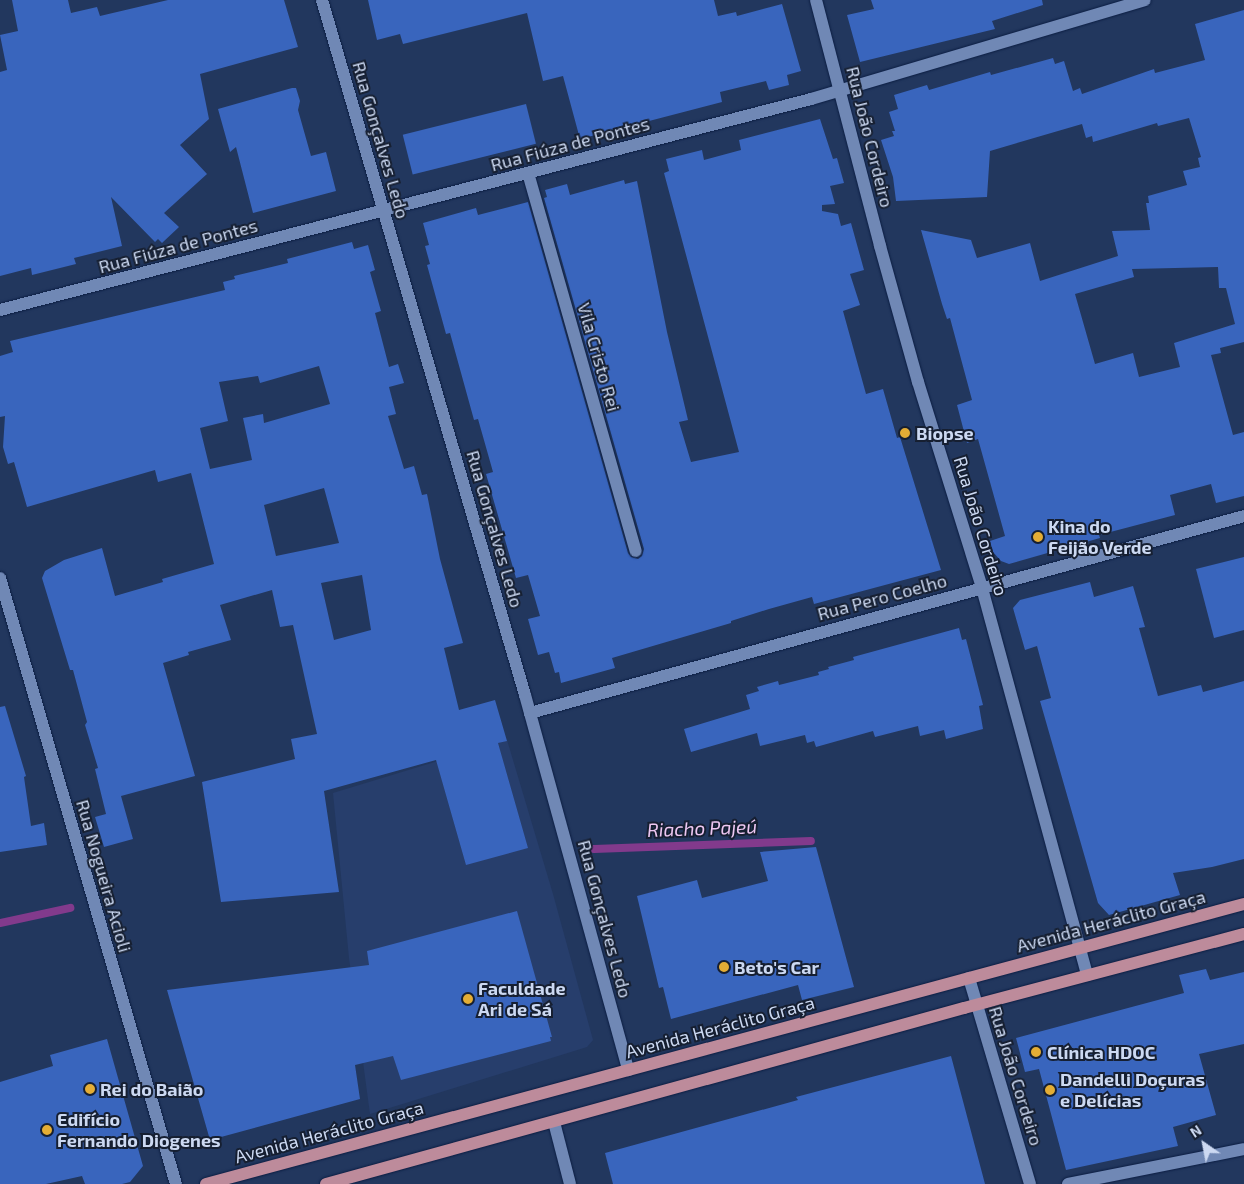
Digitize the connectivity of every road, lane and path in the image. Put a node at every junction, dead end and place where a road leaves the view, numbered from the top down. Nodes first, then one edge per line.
1 (322, 0) edge
2 (816, 0) edge
3 (1145, 0) edge
4 (841, 90) junction
5 (528, 173) junction
6 (384, 211) junction
7 (0, 310) edge
8 (1244, 516) edge
9 (636, 550) dead end
10 (0, 578) edge
11 (982, 588) junction
12 (6, 620) edge
13 (530, 712) junction
14 (1244, 904) edge
15 (1244, 934) edge
16 (1079, 948) junction
17 (1087, 975) junction
18 (969, 978) junction
19 (977, 1005) junction
20 (628, 1070) junction
21 (554, 1122) junction
22 (1244, 1149) edge
23 (176, 1184) edge
24 (206, 1184) edge
25 (326, 1184) edge
26 (570, 1184) edge
27 (1030, 1184) edge
28 (1068, 1184) edge

1 - 6 street, Rua Gonçalves Ledo
2 - 4 street, Rua João Cordeiro
3 - 4 street, Rua Fiúza de Pontes
4 - 5 street, Rua Fiúza de Pontes
4 - 11 street, Rua João Cordeiro
5 - 6 street, Rua Fiúza de Pontes
5 - 9 street, Vila Cristo Rei
6 - 7 street, Rua Fiúza de Pontes
6 - 13 street, Rua Gonçalves Ledo
8 - 11 street, Rua Pero Coelho
10 - 12 street, Rua Nogueira Acioli
11 - 13 street, Rua Pero Coelho
11 - 16 street, Rua João Cordeiro
12 - 23 street, Rua Nogueira Acioli
13 - 20 street, Rua Gonçalves Ledo
14 - 16 main road, Avenida Heráclito Graça
15 - 17 main road
16 - 17 street, Rua João Cordeiro
16 - 18 main road, Avenida Heráclito Graça
17 - 19 main road
18 - 19 street, Rua João Cordeiro
18 - 20 main road, Avenida Heráclito Graça
19 - 21 main road
19 - 27 street, Rua João Cordeiro
20 - 24 main road, Avenida Heráclito Graça
21 - 25 main road
21 - 26 street
22 - 28 street

